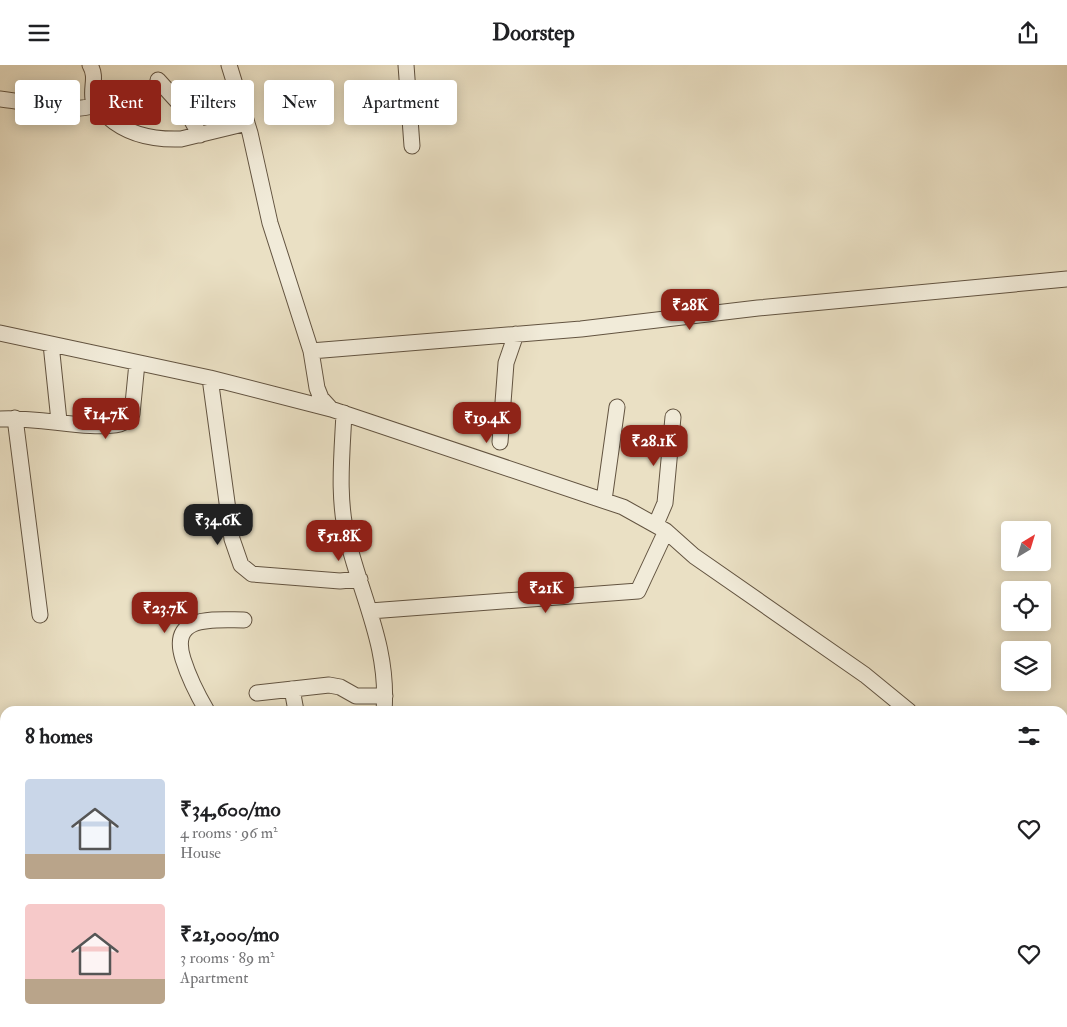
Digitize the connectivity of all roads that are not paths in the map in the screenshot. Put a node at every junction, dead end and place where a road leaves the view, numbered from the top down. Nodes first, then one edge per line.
1 (90, 65) edge
2 (229, 65) edge
3 (406, 65) edge
4 (94, 80) edge
5 (234, 80) edge
6 (161, 83) edge
7 (0, 99) edge
8 (90, 106) edge
9 (117, 125) edge
10 (239, 125) edge
11 (247, 125) edge
12 (200, 135) junction
13 (412, 147) dead end
14 (1067, 279) edge
15 (0, 333) edge
16 (516, 334) junction
17 (51, 344) junction
18 (311, 351) junction
19 (137, 363) junction
20 (210, 378) junction
21 (617, 407) dead end
22 (338, 411) junction
23 (673, 417) dead end
24 (8, 419) edge
25 (59, 421) junction
26 (500, 442) dead end
27 (604, 500) junction
28 (661, 528) junction
29 (360, 579) junction
30 (370, 611) junction
31 (40, 615) dead end
32 (244, 620) dead end
33 (292, 689) junction
34 (257, 693) dead end
35 (384, 704) edge
36 (204, 706) edge
37 (295, 706) edge
38 (903, 706) edge

1 - 4 street
2 - 5 street
3 - 13 street
6 - 12 street
7 - 8 street
9 - 12 street
10 - 12 street
11 - 18 street
14 - 16 street
15 - 17 street
16 - 18 street
16 - 26 street
17 - 19 street
17 - 25 street
18 - 22 street
19 - 20 street
19 - 25 street
20 - 22 street
20 - 29 street
21 - 27 street
22 - 27 street
22 - 29 street
23 - 28 street
24 - 25 street
24 - 31 street
27 - 28 street
28 - 30 street
28 - 38 street
29 - 30 street
30 - 35 street
32 - 36 street
33 - 34 street
33 - 35 street
33 - 37 street

